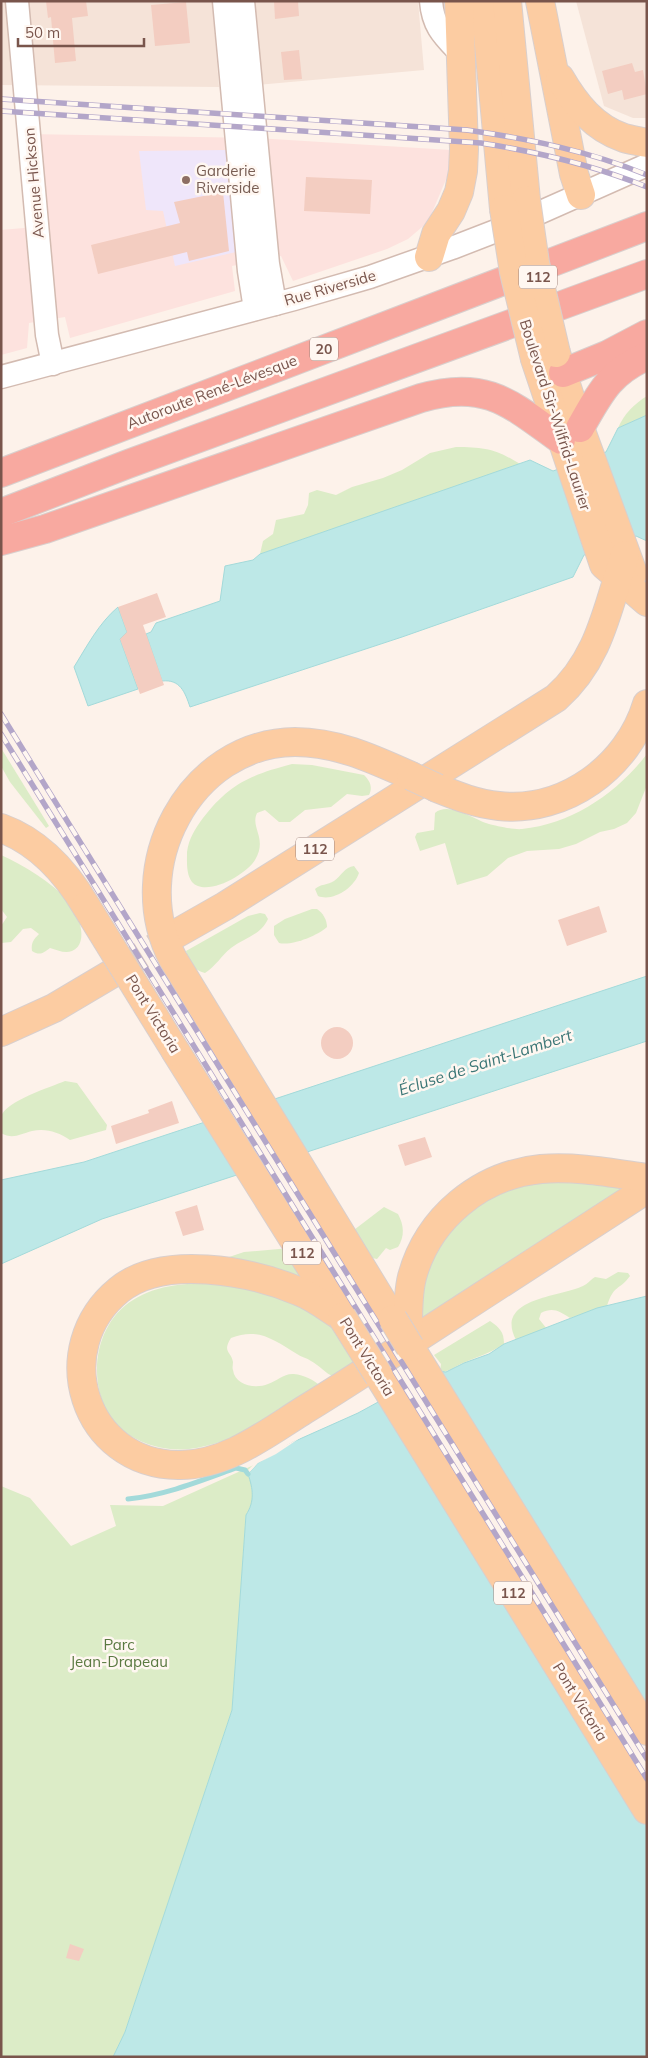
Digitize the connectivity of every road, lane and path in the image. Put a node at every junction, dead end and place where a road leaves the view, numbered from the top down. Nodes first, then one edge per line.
1 (17, 1) edge
2 (224, 1) edge
3 (243, 1) edge
4 (459, 1) edge
5 (485, 1) edge
6 (507, 1) edge
7 (540, 1) edge
8 (432, 10) edge
9 (461, 54) junction
10 (553, 67) junction
11 (647, 143) edge
12 (647, 165) edge
13 (581, 195) junction
14 (515, 205) junction
15 (647, 226) edge
16 (430, 256) junction
17 (647, 274) edge
18 (265, 307) junction
19 (647, 334) edge
20 (647, 356) edge
21 (551, 362) junction
22 (53, 364) junction
23 (1, 377) edge
24 (575, 446) junction
25 (1, 473) edge
26 (1, 513) edge
27 (1, 541) edge
28 (614, 559) junction
29 (646, 603) edge
30 (647, 704) edge
31 (1, 828) edge
32 (174, 935) tunnel mouth
33 (118, 970) tunnel mouth
34 (1, 1032) edge
35 (646, 1181) edge
36 (342, 1317) junction
37 (409, 1336) junction
38 (647, 1731) edge
39 (647, 1810) edge

1 - 22 street, Avenue Hickson
2 - 18 street
3 - 18 street
4 - 9 main road
5 - 14 main road, Boulevard Sir-Wilfrid-Laurier / 112
6 - 14 main road, Boulevard Sir-Wilfrid-Laurier / 112
7 - 10 main road
8 - 9 street
9 - 16 main road
10 - 11 main road
10 - 13 main road
12 - 13 street, Rue Riverside
13 - 16 street, Rue Riverside
14 - 21 main road, Boulevard Sir-Wilfrid-Laurier / 112, bridge
15 - 25 highway, Autoroute René-Lévesque / 20
16 - 18 street, Rue Riverside
17 - 26 highway
18 - 22 street, Rue Riverside
19 - 21 highway
20 - 24 highway
21 - 24 main road, Boulevard Sir-Wilfrid-Laurier / 112
22 - 23 street, Rue Riverside
24 - 27 highway
24 - 28 main road, Boulevard Sir-Wilfrid-Laurier / 112
28 - 29 main road, Boulevard Sir-Wilfrid-Laurier / 112
28 - 32 main road, 112
30 - 37 main road, 112, bridge
31 - 36 main road, Pont Victoria / 112, bridge
33 - 34 main road
35 - 36 main road
35 - 37 main road
36 - 39 main road, Pont Victoria / 112, bridge
37 - 38 main road, 112

